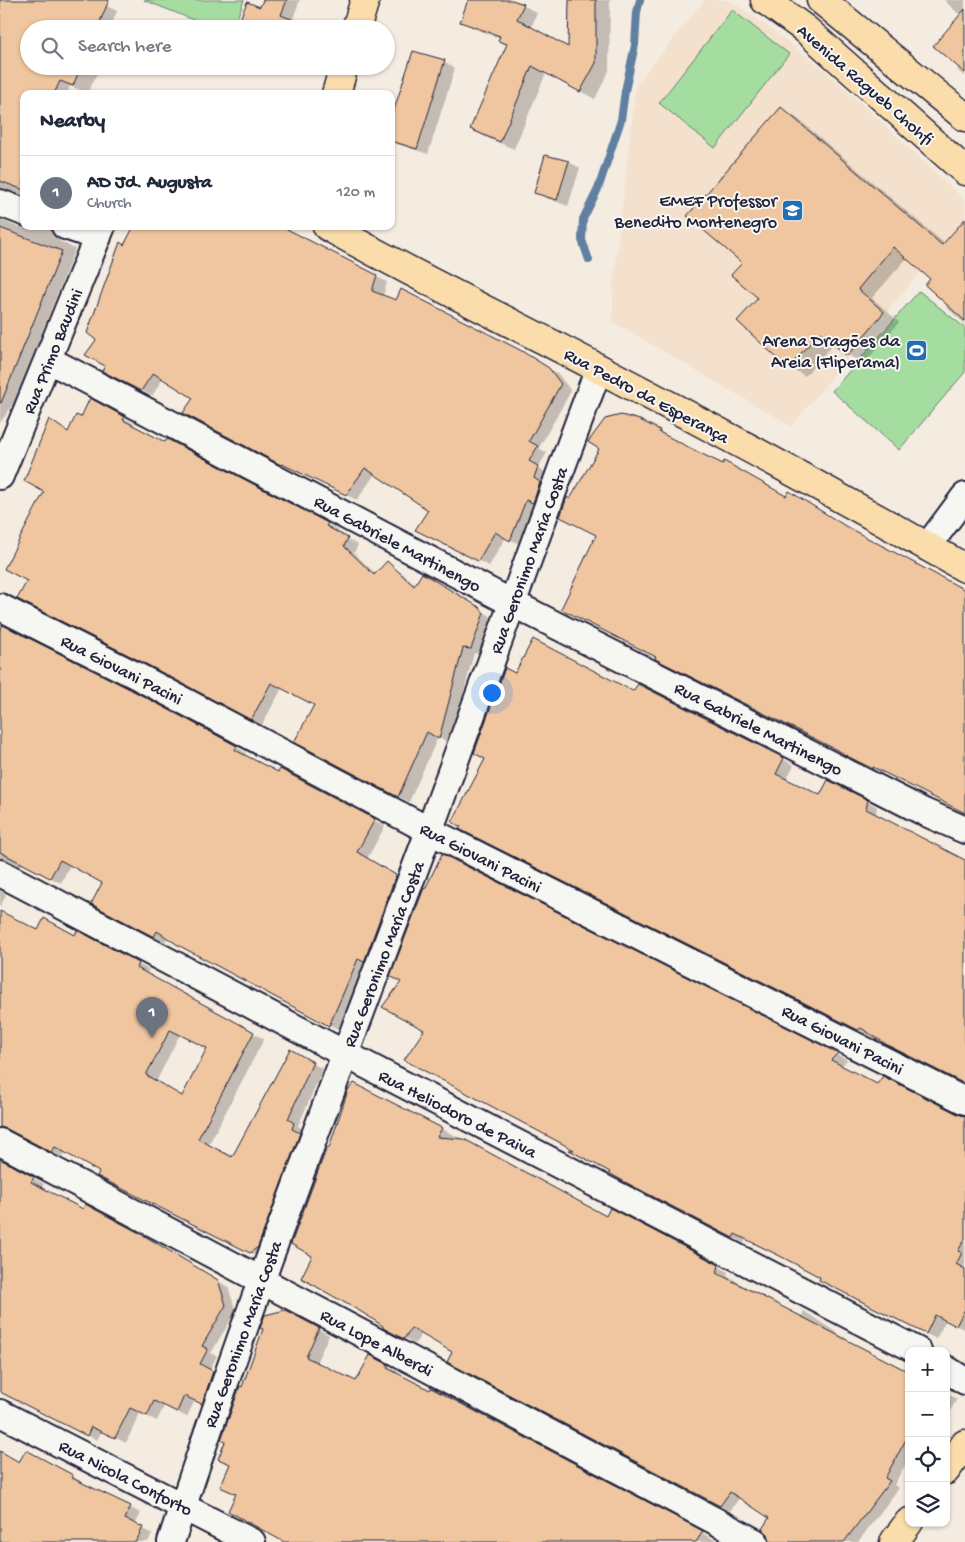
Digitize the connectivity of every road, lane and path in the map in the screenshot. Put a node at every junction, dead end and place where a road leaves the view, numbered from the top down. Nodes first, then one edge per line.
1 (365, 0) edge
2 (764, 0) edge
3 (821, 0) edge
4 (359, 20) edge
5 (341, 75) edge
6 (337, 90) edge
7 (965, 118) edge
8 (965, 171) edge
9 (0, 203) edge
10 (20, 210) edge
11 (334, 230) edge
12 (100, 232) edge
13 (49, 360) junction
14 (599, 368) junction
15 (0, 476) edge
16 (965, 496) edge
17 (927, 547) junction
18 (965, 568) edge
19 (512, 603) junction
20 (0, 607) edge
21 (965, 830) edge
22 (430, 831) junction
23 (0, 873) edge
24 (345, 1054) junction
25 (965, 1101) edge
26 (0, 1142) edge
27 (261, 1280) junction
28 (910, 1347) edge
29 (950, 1372) edge
30 (965, 1381) edge
31 (0, 1413) edge
32 (965, 1444) edge
33 (950, 1465) edge
34 (182, 1506) junction
35 (905, 1527) edge
36 (171, 1542) edge
37 (252, 1542) edge
38 (755, 1542) edge
39 (894, 1542) edge

1 - 4 main road
2 - 8 main road, Avenida Ragueb Chohfi
3 - 7 main road, Avenida Ragueb Chohfi
5 - 6 main road
9 - 10 street
11 - 14 main road, Rua Pedro da Esperança
12 - 13 street, Rua Primo Baudini
13 - 15 street, Rua Primo Baudini
13 - 19 street, Rua Gabriele Martinengo
14 - 17 main road, Rua Pedro da Esperança
14 - 19 street, Rua Geronimo Maria Costa
16 - 17 street
17 - 18 main road, Rua Pedro da Esperança
19 - 21 street, Rua Gabriele Martinengo
19 - 22 street, Rua Geronimo Maria Costa
20 - 22 street, Rua Giovani Pacini
22 - 24 street, Rua Geronimo Maria Costa
22 - 25 street, Rua Giovani Pacini
23 - 24 street, Rua Heliodoro de Paiva
24 - 27 street, Rua Geronimo Maria Costa
24 - 28 street, Rua Heliodoro de Paiva
26 - 27 street, Rua Lope Alberdi
27 - 34 street, Rua Geronimo Maria Costa
27 - 38 street, Rua Lope Alberdi
29 - 30 street
31 - 34 street, Rua Nicola Conforto
32 - 33 main road
34 - 36 street, Rua Geronimo Maria Costa
34 - 37 street, Rua Nicola Conforto
35 - 39 main road

